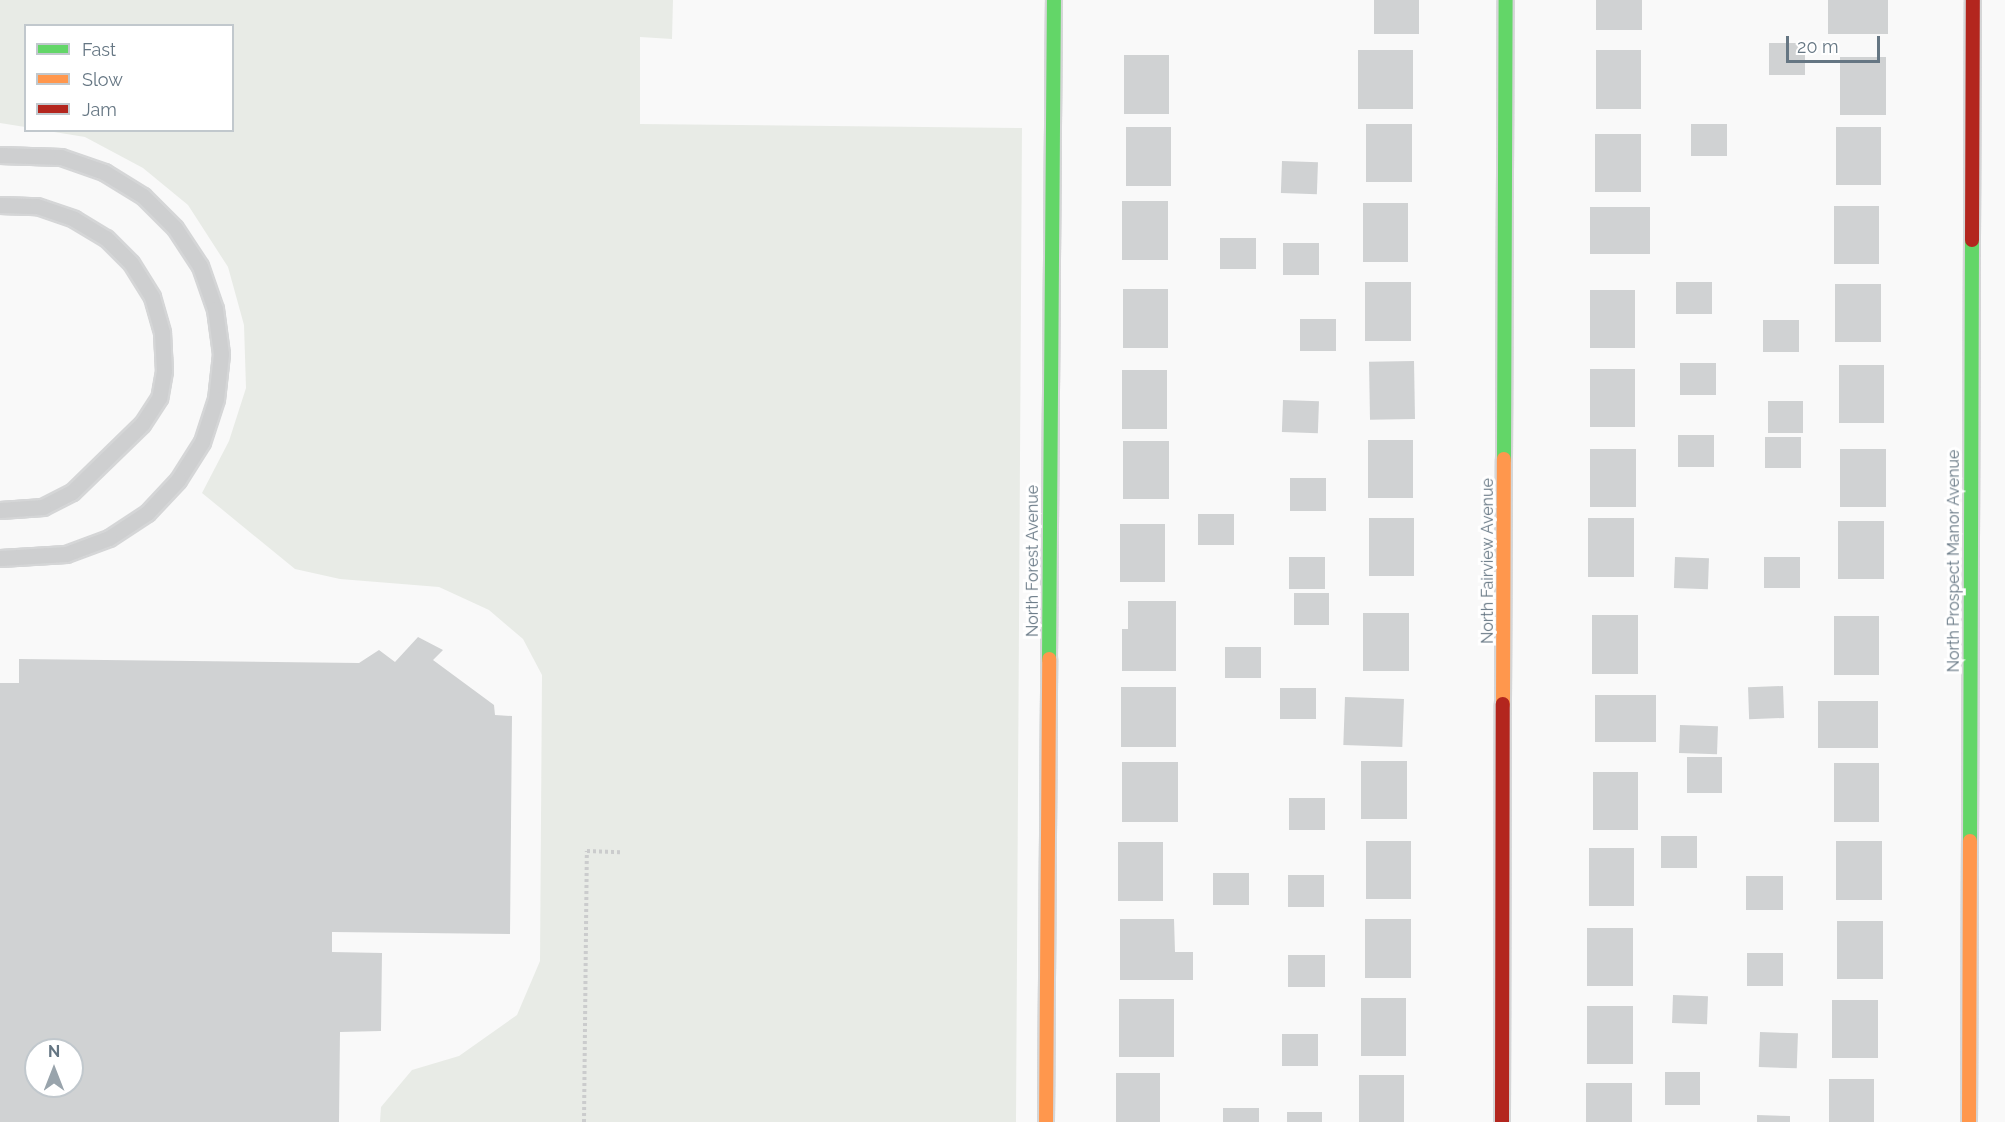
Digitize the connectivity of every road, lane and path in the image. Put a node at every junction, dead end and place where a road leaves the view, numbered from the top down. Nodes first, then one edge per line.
1 (1054, 0) edge
2 (1506, 0) edge
3 (1973, 0) edge
4 (0, 155) edge
5 (0, 205) edge
6 (0, 510) edge
7 (0, 558) edge
8 (620, 852) dead end
9 (585, 1122) edge
10 (1046, 1122) edge
11 (1502, 1122) edge
12 (1969, 1122) edge

1 - 10 street, North Forest Avenue
2 - 11 street, North Fairview Avenue
3 - 12 street, North Prospect Manor Avenue
4 - 7 lane
5 - 6 lane
8 - 9 path

